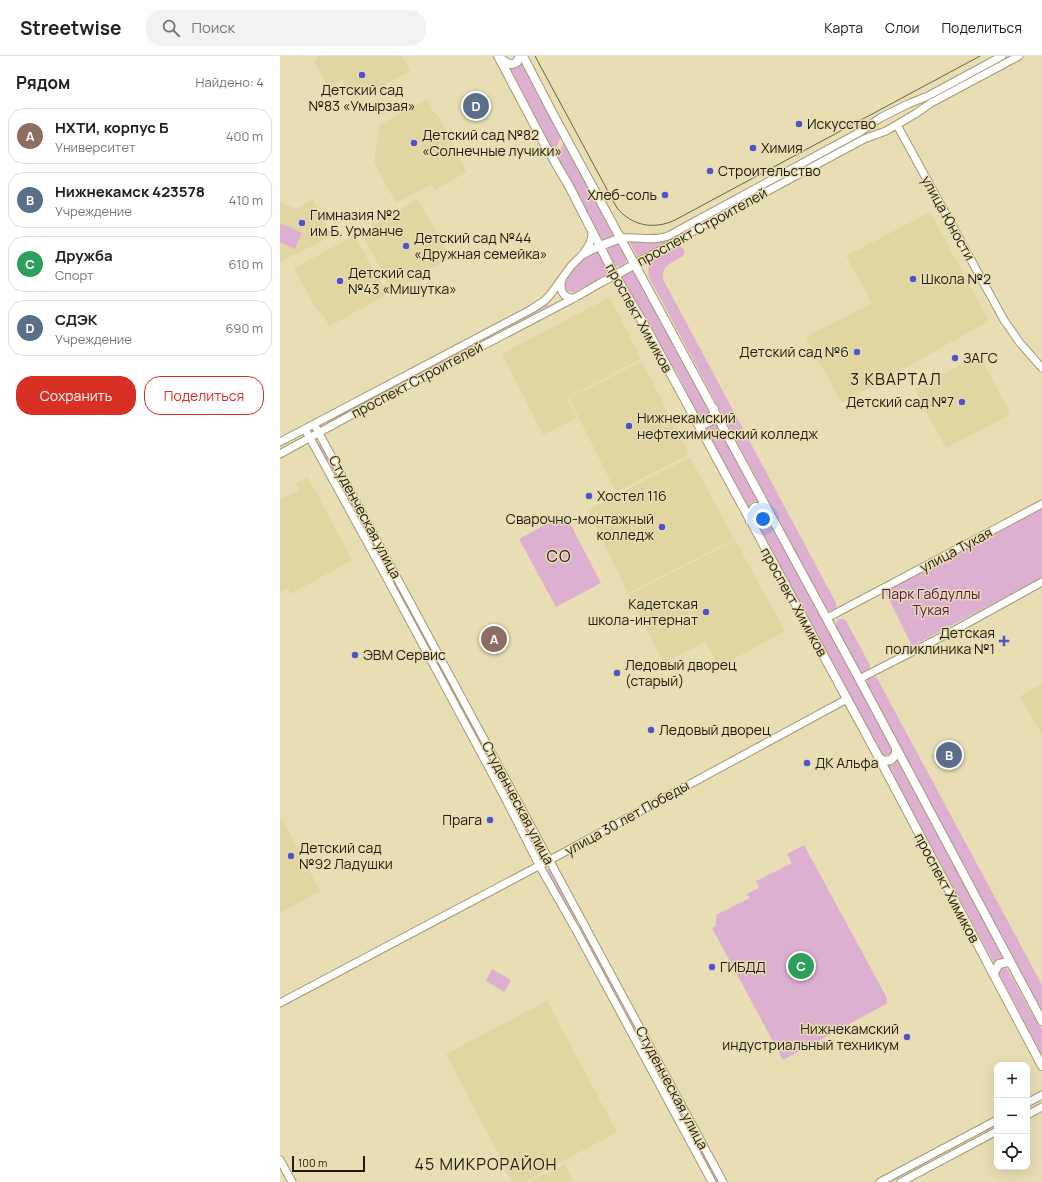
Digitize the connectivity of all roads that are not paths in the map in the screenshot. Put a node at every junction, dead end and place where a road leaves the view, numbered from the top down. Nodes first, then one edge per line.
1 (498, 56) edge
2 (520, 56) edge
3 (523, 56) edge
4 (1002, 56) edge
5 (1018, 56) edge
6 (908, 104) junction
7 (915, 114) junction
8 (880, 118) junction
9 (897, 125) junction
10 (886, 131) junction
11 (592, 231) junction
12 (621, 238) junction
13 (600, 246) junction
14 (582, 256) junction
15 (635, 264) junction
16 (616, 275) junction
17 (564, 276) junction
18 (576, 297) junction
19 (544, 301) junction
20 (550, 311) junction
21 (1042, 368) edge
22 (714, 409) junction
23 (695, 420) junction
24 (314, 424) junction
25 (305, 429) junction
26 (319, 432) junction
27 (310, 438) junction
28 (280, 442) edge
29 (280, 454) edge
30 (1042, 504) edge
31 (769, 511) junction
32 (750, 522) junction
33 (1042, 582) edge
34 (827, 618) junction
35 (431, 643) junction
36 (424, 648) junction
37 (436, 652) junction
38 (429, 657) junction
39 (860, 679) junction
40 (847, 699) junction
41 (895, 747) junction
42 (878, 756) junction
43 (549, 860) junction
44 (539, 865) junction
45 (584, 924) junction
46 (576, 930) junction
47 (1011, 963) junction
48 (993, 974) junction
49 (280, 1003) edge
50 (628, 1006) junction
51 (620, 1011) junction
52 (1042, 1021) edge
53 (1042, 1066) edge
54 (1042, 1095) edge
55 (1030, 1101) edge
56 (1042, 1107) edge
57 (1030, 1113) edge
58 (994, 1122) edge
59 (977, 1130) junction
60 (994, 1133) edge
61 (982, 1139) junction
62 (280, 1160) edge
63 (292, 1182) edge
64 (712, 1182) edge
65 (723, 1182) edge
66 (880, 1182) edge
67 (901, 1182) edge

1 - 2 main road
1 - 11 main road, проспект Химиков
3 - 12 main road, проспект Химиков
4 - 6 main road, проспект Строителей
5 - 7 main road, проспект Строителей
6 - 7 main road
6 - 8 main road, проспект Строителей
7 - 9 main road, проспект Строителей
8 - 10 main road
8 - 12 main road, проспект Строителей
9 - 10 main road, проспект Строителей
9 - 21 main road, улица Юности
10 - 15 main road, проспект Строителей
11 - 13 main road, проспект Химиков
11 - 14 main road
12 - 13 main road, проспект Строителей
12 - 15 main road, проспект Химиков
13 - 14 main road, проспект Строителей
13 - 16 main road, проспект Химиков
14 - 17 main road, проспект Строителей
15 - 16 main road, проспект Строителей
15 - 22 main road, проспект Химиков
16 - 18 main road, проспект Строителей
16 - 23 main road, проспект Химиков
17 - 18 main road
17 - 19 main road, проспект Строителей
18 - 20 main road, проспект Строителей
19 - 20 main road
19 - 24 main road, проспект Строителей
20 - 26 main road, проспект Строителей
22 - 23 main road
22 - 31 main road, проспект Химиков
23 - 32 main road, проспект Химиков
24 - 25 main road, проспект Строителей
24 - 26 main road, Студенческая улица
25 - 27 main road, Студенческая улица
25 - 28 main road, проспект Строителей
26 - 27 main road, проспект Строителей
26 - 35 main road, Студенческая улица
27 - 29 main road, проспект Строителей
27 - 36 main road, Студенческая улица
30 - 34 main road, улица Тукая
31 - 32 main road
31 - 34 main road, проспект Химиков
32 - 40 main road, проспект Химиков
33 - 39 main road
34 - 39 main road, проспект Химиков
35 - 36 main road
35 - 37 main road, Студенческая улица
36 - 38 main road, Студенческая улица
37 - 38 main road
37 - 43 main road, Студенческая улица
38 - 44 main road, Студенческая улица
39 - 41 main road, проспект Химиков
40 - 42 main road, проспект Химиков
40 - 43 main road, улица 30 лет Победы
41 - 42 main road
41 - 47 main road, проспект Химиков
42 - 48 main road, проспект Химиков
43 - 44 main road, улица 30 лет Победы
43 - 45 main road, Студенческая улица
44 - 46 main road, Студенческая улица
44 - 49 main road, улица 30 лет Победы
45 - 46 main road
45 - 50 main road, Студенческая улица
46 - 51 main road, Студенческая улица
47 - 48 main road
47 - 52 main road, проспект Химиков
48 - 53 main road, проспект Химиков
50 - 51 main road
50 - 65 main road, Студенческая улица
51 - 64 main road, Студенческая улица
54 - 55 main road
56 - 57 main road
58 - 59 main road
59 - 61 main road
59 - 66 main road
60 - 61 main road
61 - 67 main road
62 - 63 main road

